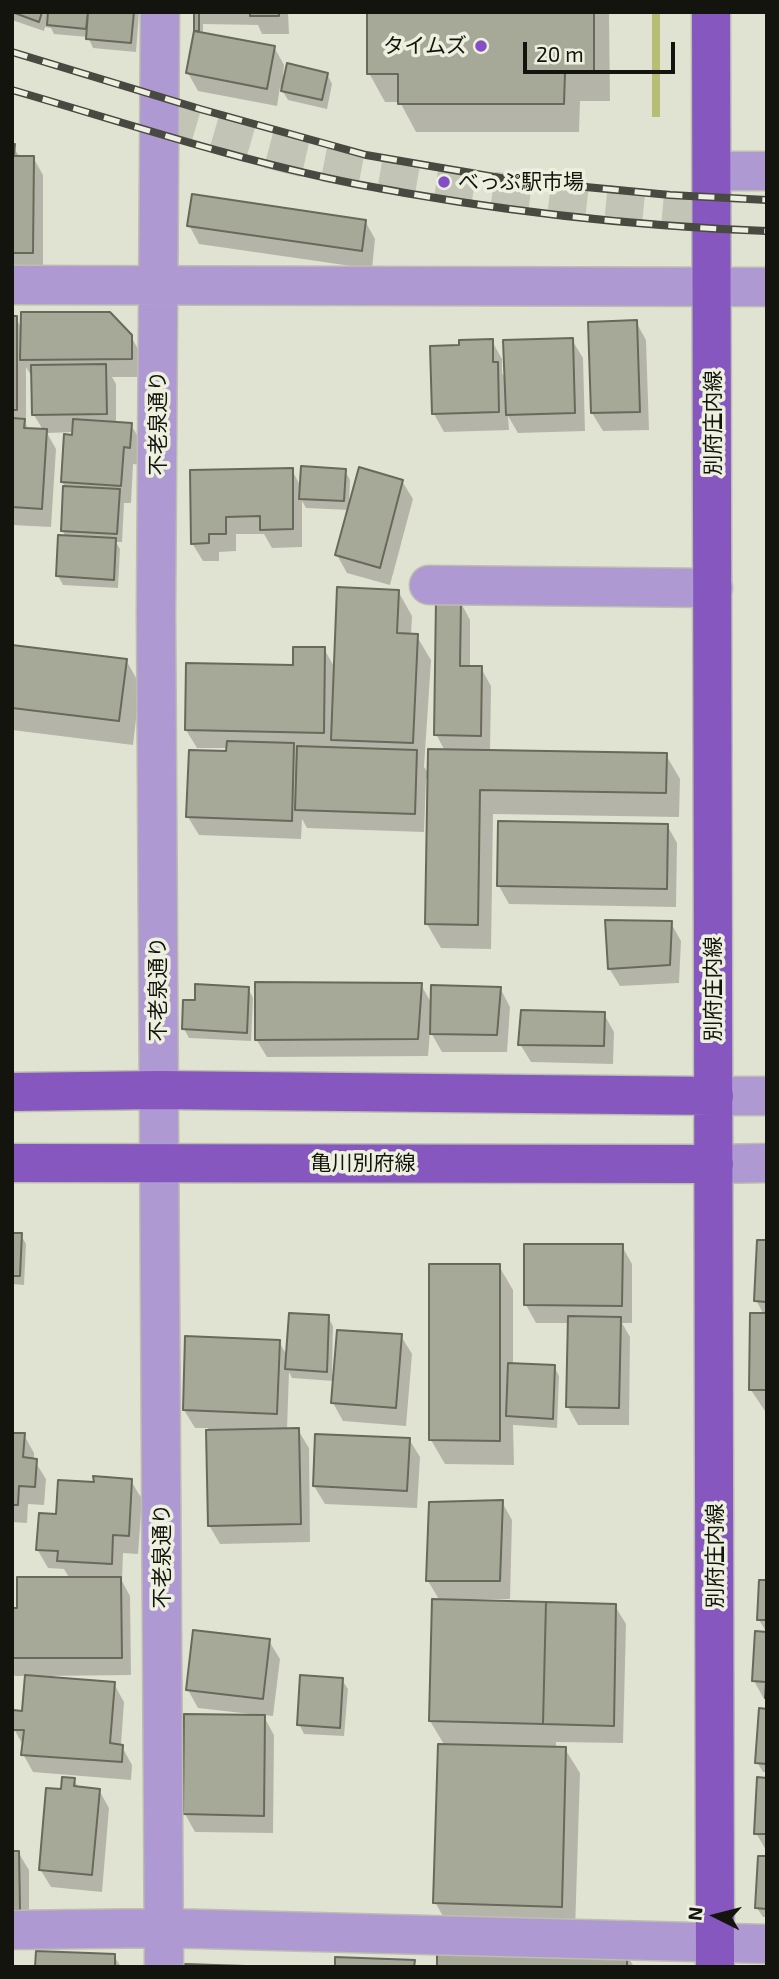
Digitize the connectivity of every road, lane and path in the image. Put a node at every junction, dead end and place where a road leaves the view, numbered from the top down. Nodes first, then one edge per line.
1 (160, 12) edge
2 (712, 12) edge
3 (712, 171) junction
4 (767, 171) edge
5 (12, 285) edge
6 (159, 285) junction
7 (712, 287) junction
8 (767, 287) edge
9 (429, 585) dead end
10 (713, 588) junction
11 (159, 1090) junction
12 (12, 1092) edge
13 (714, 1096) junction
14 (767, 1096) edge
15 (12, 1163) edge
16 (767, 1163) edge
17 (159, 1164) junction
18 (714, 1164) junction
19 (164, 1928) junction
20 (12, 1930) edge
21 (767, 1944) edge
22 (715, 1955) edge
23 (164, 1967) edge

1 - 6 street, 不老泉通り
2 - 3 main road, 別府庄内線
3 - 4 street
3 - 7 main road, 別府庄内線
5 - 6 street
6 - 7 street
6 - 11 street, 不老泉通り
7 - 8 street
7 - 10 main road, 別府庄内線
9 - 10 street
10 - 13 main road, 別府庄内線
11 - 12 main road
11 - 13 main road
11 - 17 street, 不老泉通り
13 - 14 street
13 - 18 main road, 別府庄内線
15 - 17 main road, 亀川別府線
16 - 18 street
17 - 18 main road, 亀川別府線
17 - 19 street, 不老泉通り
18 - 22 main road, 別府庄内線
19 - 20 street
19 - 22 street
19 - 23 street, 不老泉通り
21 - 22 street

